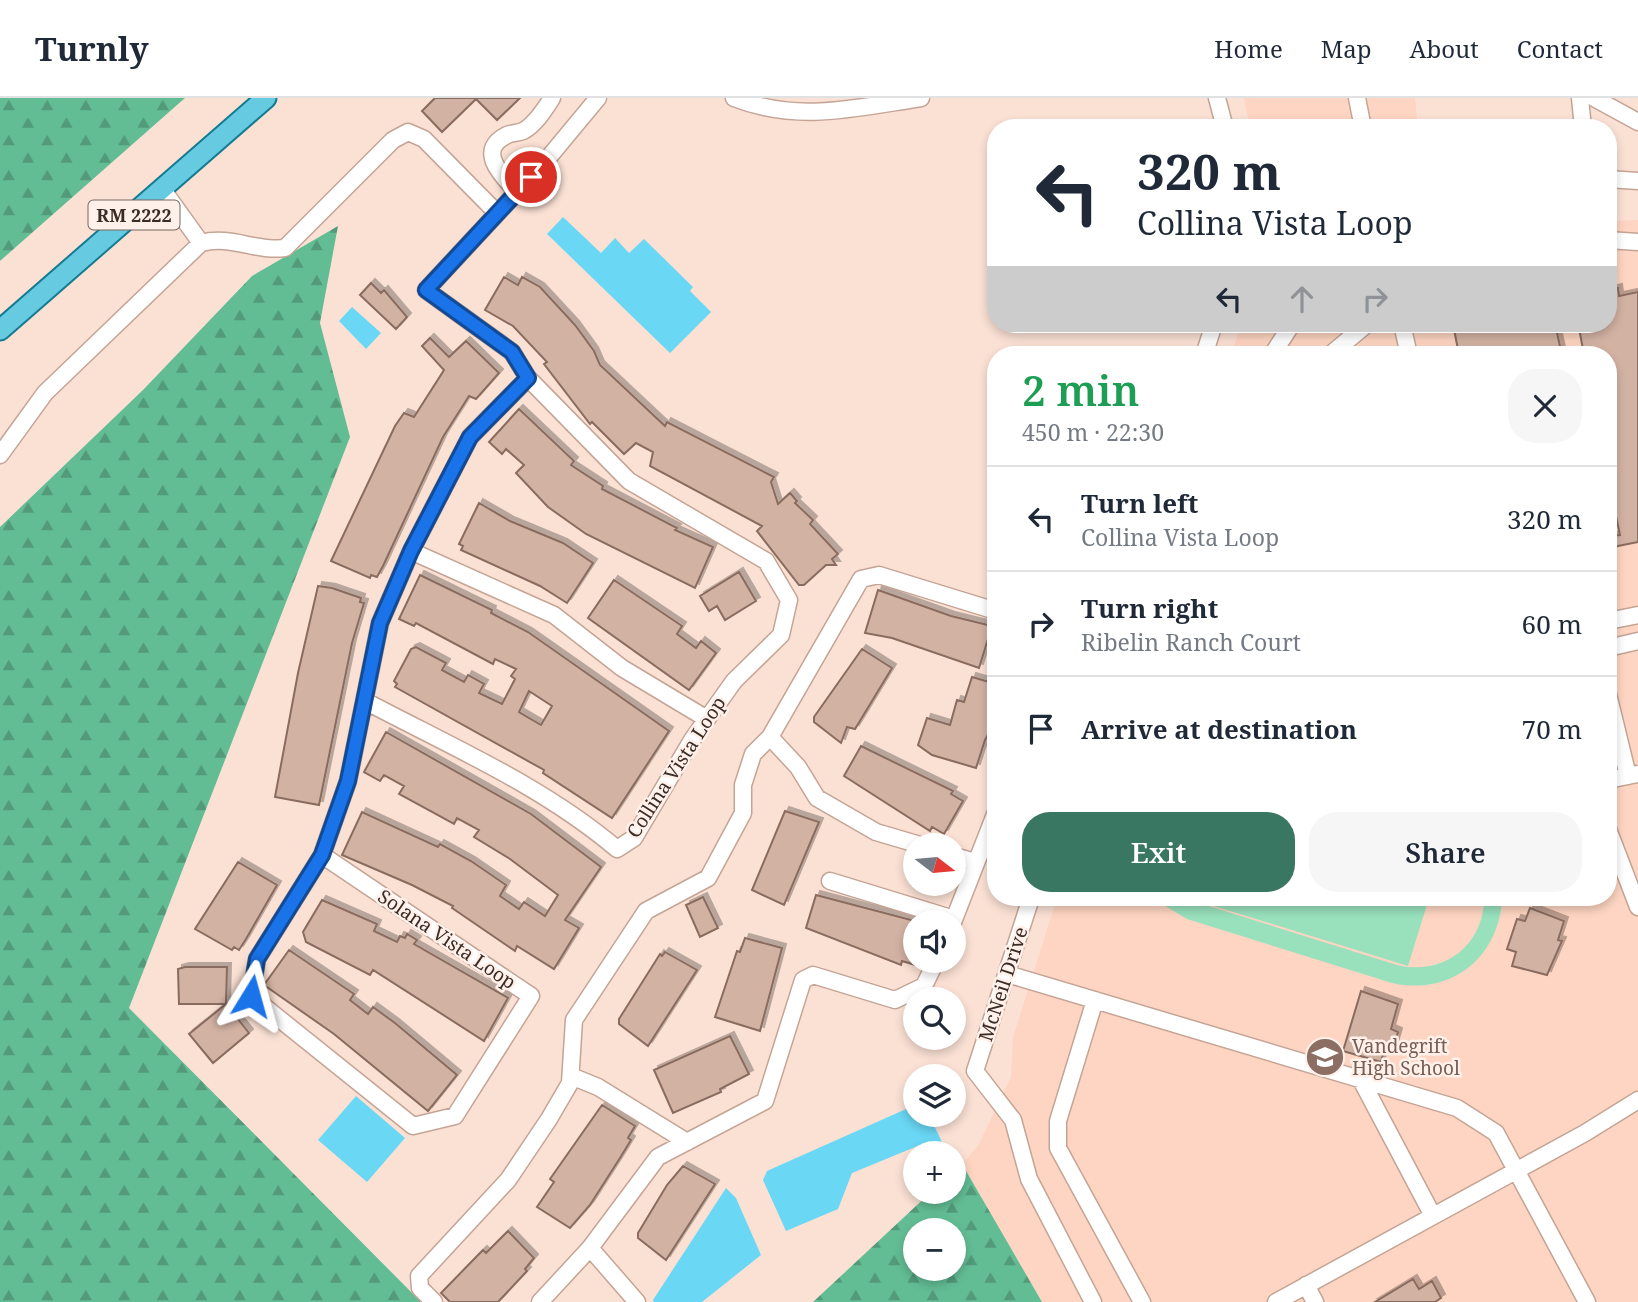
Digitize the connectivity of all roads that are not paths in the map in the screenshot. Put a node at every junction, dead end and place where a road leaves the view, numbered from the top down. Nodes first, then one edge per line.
1 (266, 98) edge
2 (552, 98) edge
3 (598, 98) edge
4 (734, 98) edge
5 (921, 98) edge
6 (1217, 98) edge
7 (1357, 98) edge
8 (1580, 98) edge
9 (1594, 98) edge
10 (1223, 119) edge
11 (1361, 119) edge
12 (1582, 119) edge
13 (1638, 122) edge
14 (1617, 180) edge
15 (1638, 181) edge
16 (163, 190) junction
17 (517, 192) junction
18 (497, 213) junction
19 (1617, 241) edge
20 (201, 243) junction
21 (1638, 243) edge
22 (0, 330) edge
23 (1356, 333) edge
24 (1340, 346) edge
25 (528, 378) junction
26 (0, 455) edge
27 (411, 551) junction
28 (987, 608) edge
29 (1638, 615) edge
30 (1617, 619) edge
31 (1638, 642) edge
32 (1617, 646) edge
33 (365, 701) junction
34 (707, 719) junction
35 (1617, 723) edge
36 (770, 737) junction
37 (1633, 775) edge
38 (987, 833) edge
39 (903, 840) edge
40 (1617, 852) edge
41 (322, 855) junction
42 (966, 859) edge
43 (975, 862) junction
44 (830, 881) dead end
45 (1028, 906) edge
46 (1638, 907) edge
47 (920, 910) edge
48 (958, 910) edge
49 (930, 973) edge
50 (1007, 974) junction
51 (1095, 1000) junction
52 (571, 1076) junction
53 (1360, 1078) junction
54 (1638, 1100) edge
55 (687, 1142) junction
56 (1516, 1171) junction
57 (1433, 1216) junction
58 (590, 1248) junction
59 (1306, 1285) junction
60 (434, 1302) edge
61 (540, 1302) edge
62 (637, 1302) edge
63 (1093, 1302) edge
64 (1142, 1302) edge
65 (1276, 1302) edge
66 (1315, 1302) edge
67 (1587, 1302) edge

1 - 16 main road, RM 2222
2 - 17 street
3 - 17 street
4 - 5 street
6 - 10 street
7 - 11 street
8 - 12 street
9 - 13 street
14 - 15 street
16 - 20 street
16 - 22 main road, RM 2222
17 - 18 street
18 - 20 street
18 - 25 street, Collina Vista Loop
19 - 21 street
20 - 26 street
23 - 24 street
25 - 27 street, Solana Vista Loop
25 - 34 street, Collina Vista Loop
27 - 33 street, Solana Vista Loop
27 - 34 street
28 - 36 street
29 - 30 street
31 - 32 street
33 - 34 street, Collina Vista Loop
33 - 41 street, Solana Vista Loop
35 - 37 street
36 - 39 street
36 - 52 street
38 - 43 street
40 - 46 street
41 - 41 street, Solana Vista Loop
42 - 43 street
43 - 48 street
44 - 47 street
45 - 50 street, McNeil Drive
49 - 55 street
50 - 51 street
50 - 63 street, McNeil Drive
51 - 53 street
51 - 64 street
52 - 55 street
52 - 60 street
53 - 56 street
53 - 57 street
54 - 56 street
55 - 58 street
56 - 57 street
56 - 67 street
57 - 59 street
58 - 61 street
58 - 62 street
59 - 65 street
59 - 66 street

